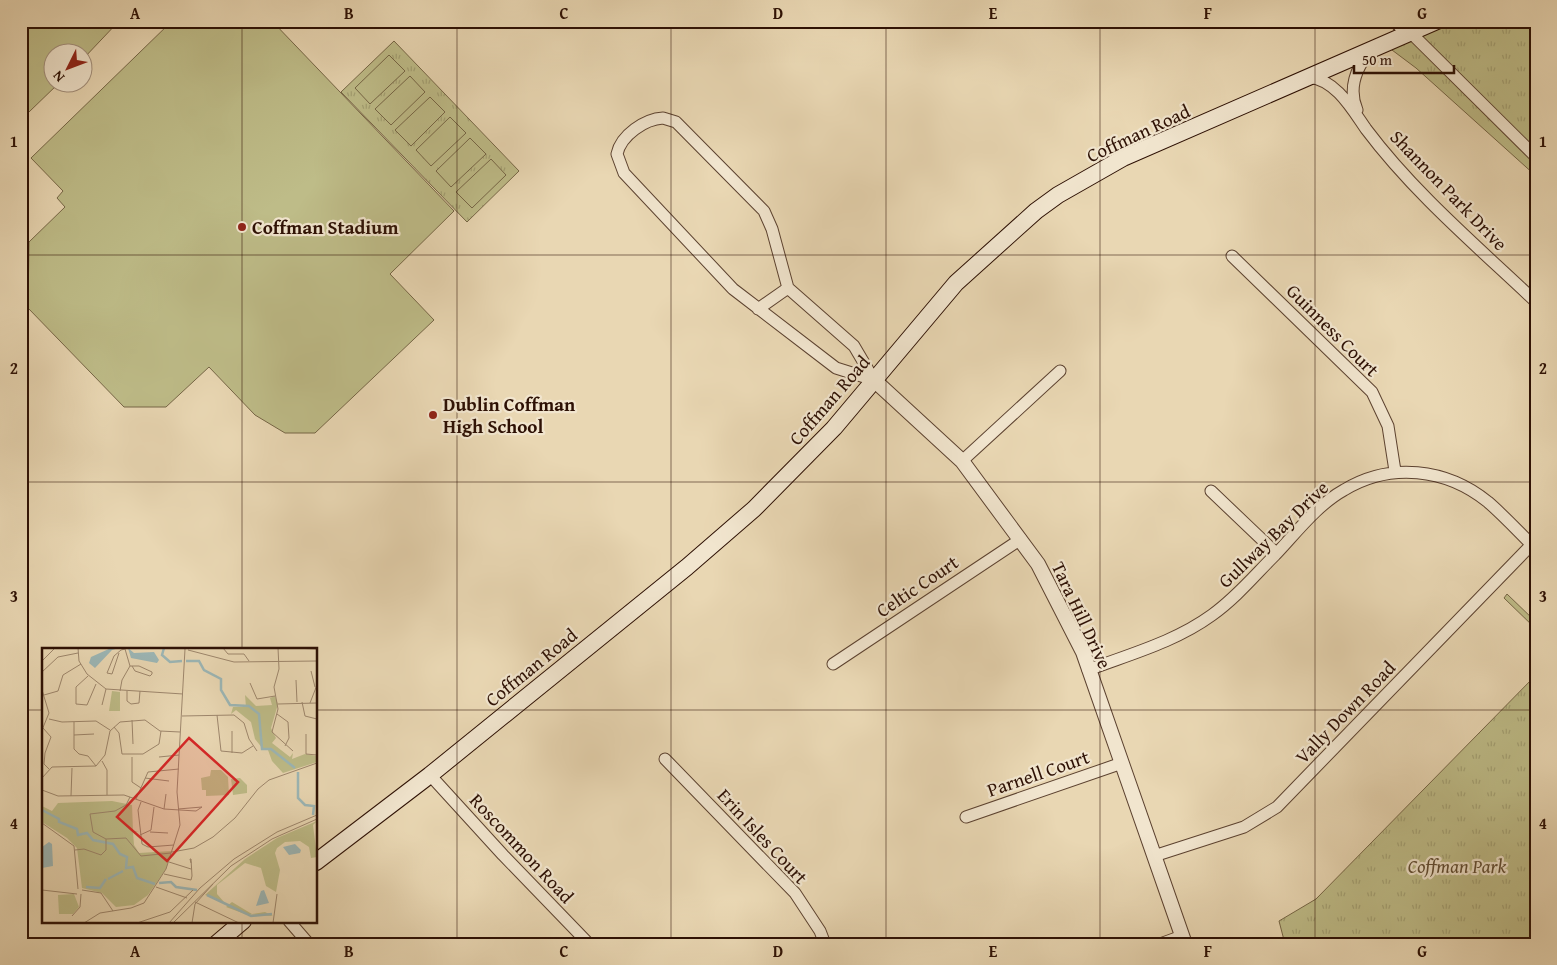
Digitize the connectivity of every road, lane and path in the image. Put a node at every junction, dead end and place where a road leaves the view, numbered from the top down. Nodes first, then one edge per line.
1 (1397, 21) edge
2 (1437, 21) edge
3 (1406, 27) edge
4 (1371, 49) junction
5 (1309, 78) junction
6 (1361, 121) junction
7 (1536, 156) edge
8 (1232, 256) dead end
9 (788, 288) junction
10 (1536, 302) edge
11 (758, 309) junction
12 (1060, 371) dead end
13 (874, 380) junction
14 (962, 461) junction
15 (1395, 471) junction
16 (1211, 491) dead end
17 (1021, 539) junction
18 (1534, 542) edge
19 (1276, 553) junction
20 (833, 664) dead end
21 (1088, 670) junction
22 (665, 759) dead end
23 (1122, 763) junction
24 (430, 775) junction
25 (966, 817) dead end
26 (1154, 856) junction
27 (318, 860) edge
28 (243, 922) edge
29 (290, 922) edge
30 (1183, 940) edge
31 (216, 944) edge
32 (309, 944) edge
33 (589, 944) edge
34 (826, 944) edge
35 (1160, 944) edge

1 - 3 main road
2 - 3 main road, Coffman Road
3 - 4 main road, Coffman Road
3 - 7 street
4 - 5 main road, Coffman Road
4 - 6 street, Shannon Park Drive
5 - 6 street, Shannon Park Drive
5 - 13 main road, Coffman Road
6 - 10 street, Shannon Park Drive
8 - 15 street, Guinness Court
9 - 11 street
9 - 11 street
9 - 13 street
11 - 13 street
12 - 14 street
13 - 14 street, Tara Hill Drive
13 - 24 main road, Coffman Road
14 - 17 street, Tara Hill Drive
15 - 18 street, Gullway Bay Drive
15 - 19 street, Gullway Bay Drive
16 - 19 street
17 - 20 street, Celtic Court
17 - 21 street, Tara Hill Drive
18 - 26 street, Vally Down Road
19 - 21 street, Gullway Bay Drive
21 - 23 street, Tara Hill Drive
22 - 34 street, Erin Isles Court
23 - 25 street, Parnell Court
23 - 26 street, Tara Hill Drive
24 - 27 main road, Coffman Road
24 - 33 street, Roscommon Road
26 - 30 street, Tara Hill Drive
28 - 31 main road
29 - 32 street
30 - 35 street

